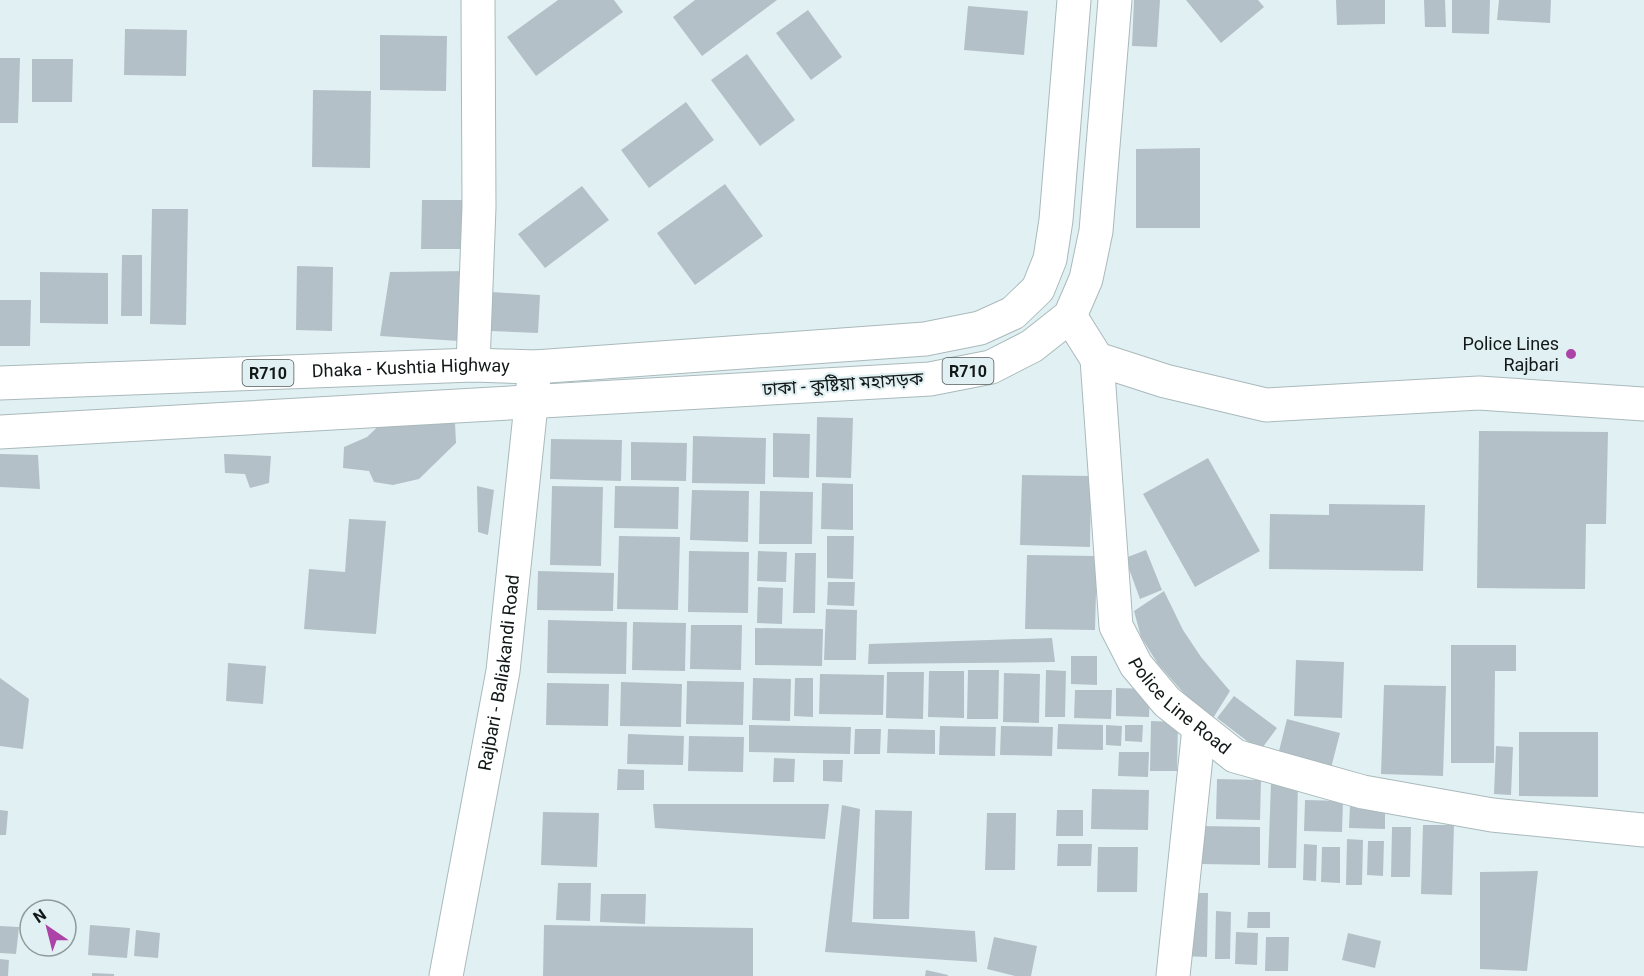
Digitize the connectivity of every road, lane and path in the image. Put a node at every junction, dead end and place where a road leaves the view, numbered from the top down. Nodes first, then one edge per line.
1 (478, 0) edge
2 (1074, 0) edge
3 (1115, 0) edge
4 (1070, 316) junction
5 (1097, 359) junction
6 (472, 365) junction
7 (535, 367) junction
8 (0, 383) edge
9 (530, 403) junction
10 (1644, 404) edge
11 (0, 432) edge
12 (1199, 728) junction
13 (1644, 830) edge
14 (446, 976) edge
15 (1173, 976) edge

1 - 6 main road
2 - 7 main road, R710
3 - 4 main road, ঢাকা - কুষ্টিয়া মহাসড়ক / R710
4 - 5 main road, Police Line Road
4 - 9 main road, ঢাকা - কুষ্টিয়া মহাসড়ক / R710
5 - 10 main road
5 - 12 main road, Police Line Road
6 - 7 main road, Dhaka - Kushtia Highway / R710
6 - 8 main road, Dhaka - Kushtia Highway / R710
7 - 9 main road, Rajbari - Baliakandi Road
9 - 11 main road, Dhaka - Kushtia Highway / R710
9 - 14 main road, Rajbari - Baliakandi Road
12 - 13 main road, Police Line Road
12 - 15 main road

